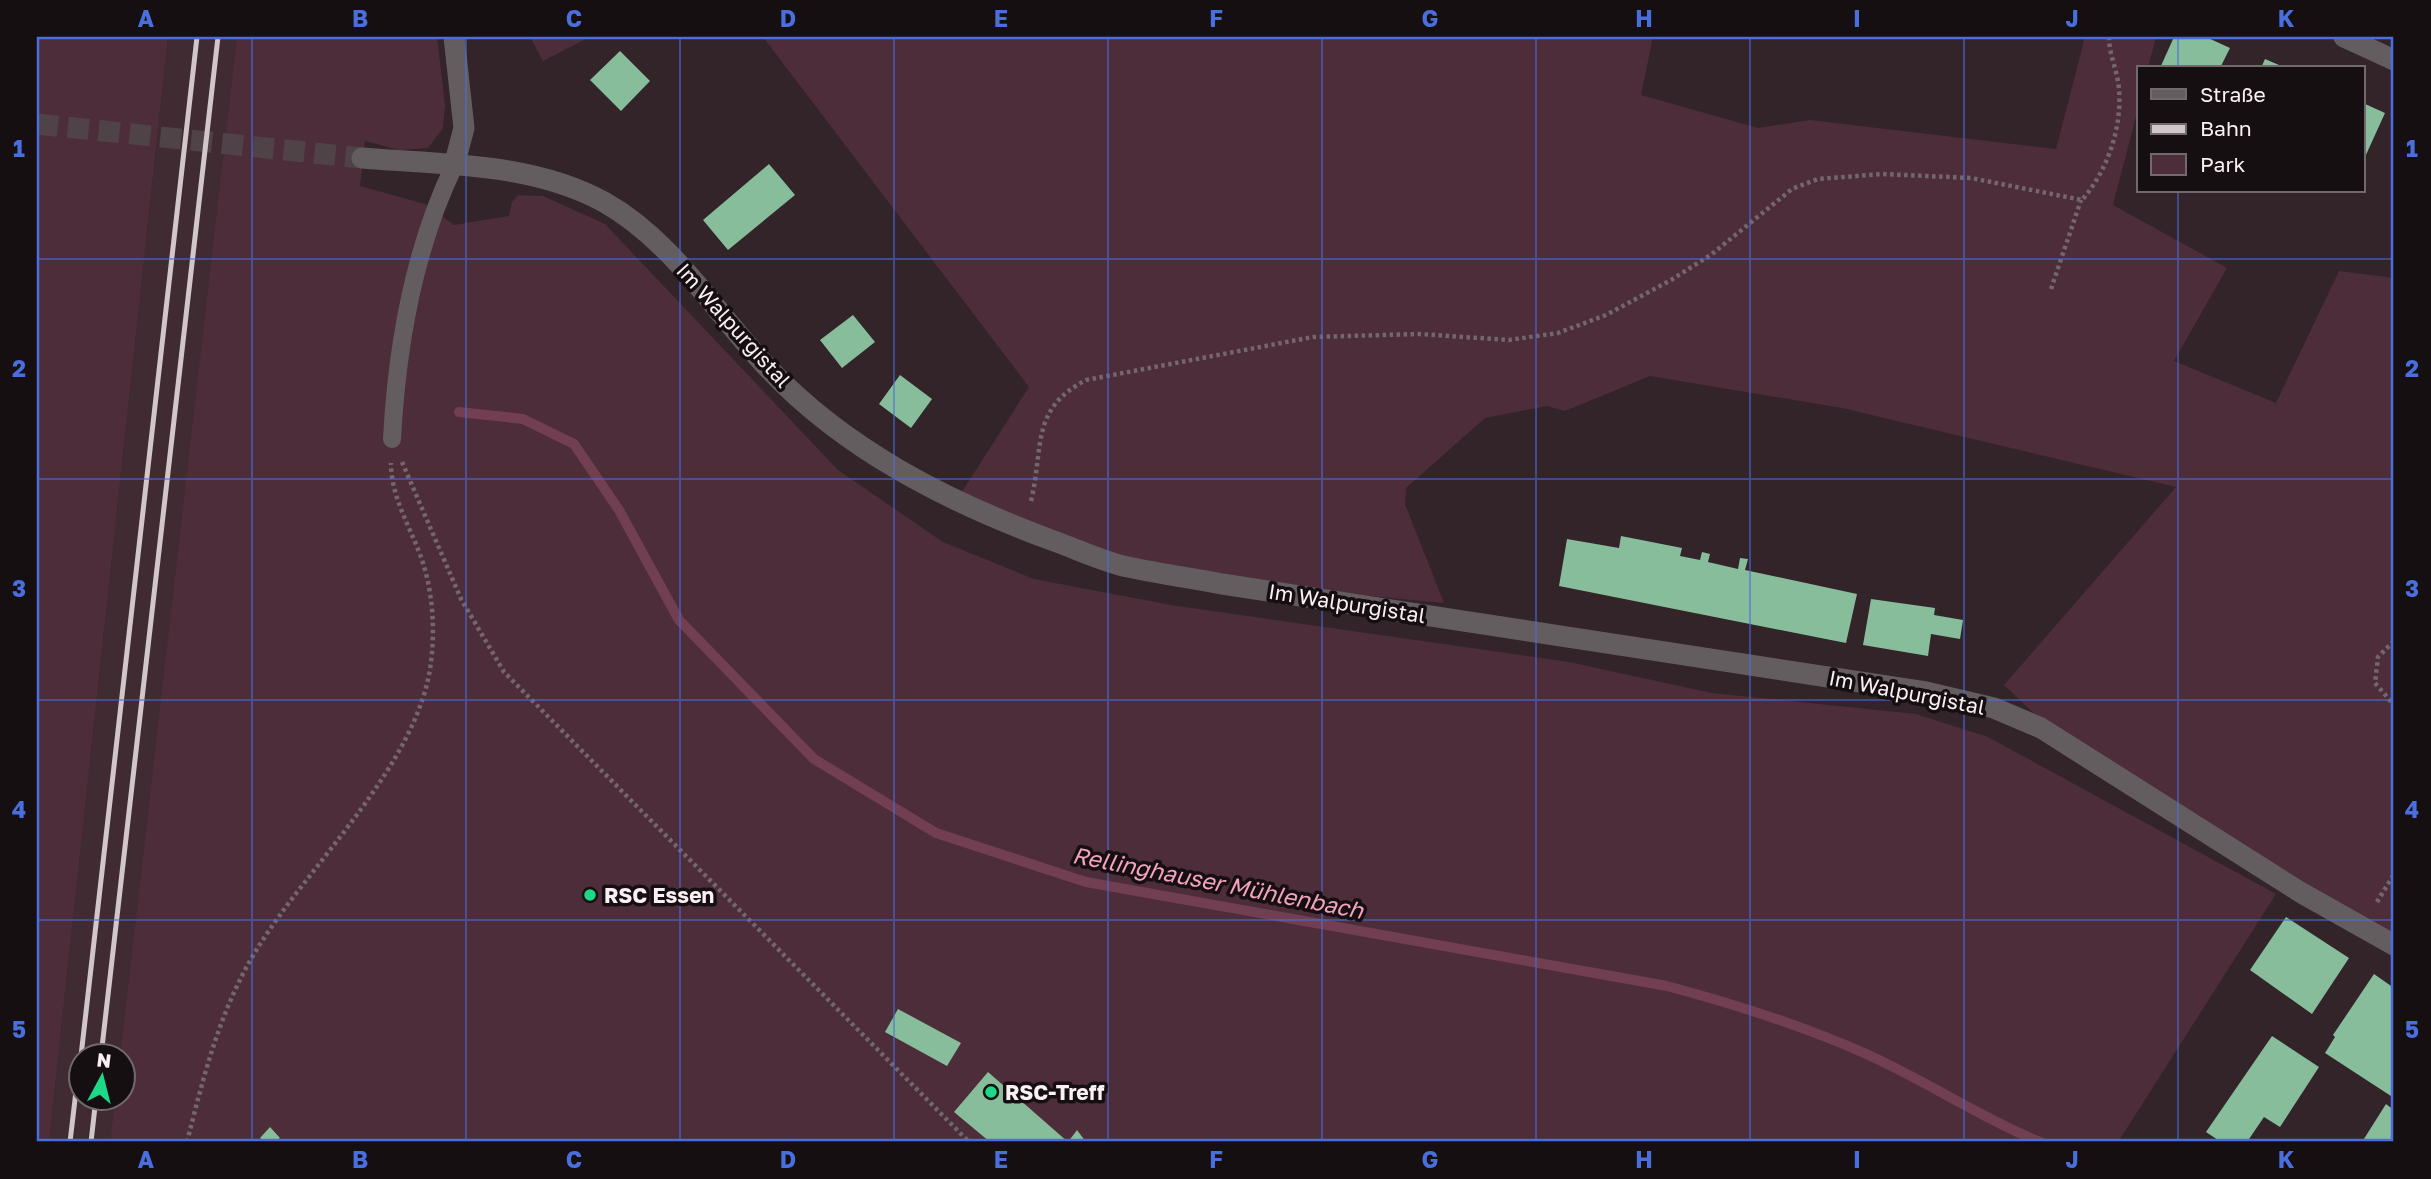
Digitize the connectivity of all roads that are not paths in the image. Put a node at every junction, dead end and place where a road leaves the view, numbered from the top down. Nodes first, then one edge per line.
1 (454, 37) edge
2 (2344, 37) edge
3 (2394, 60) edge
4 (362, 158) tunnel mouth
5 (454, 166) junction
6 (392, 439) road end
7 (2394, 945) edge

1 - 5 street
2 - 3 street
4 - 5 street, Im Walpurgistal
5 - 6 lane
5 - 7 street, Im Walpurgistal

